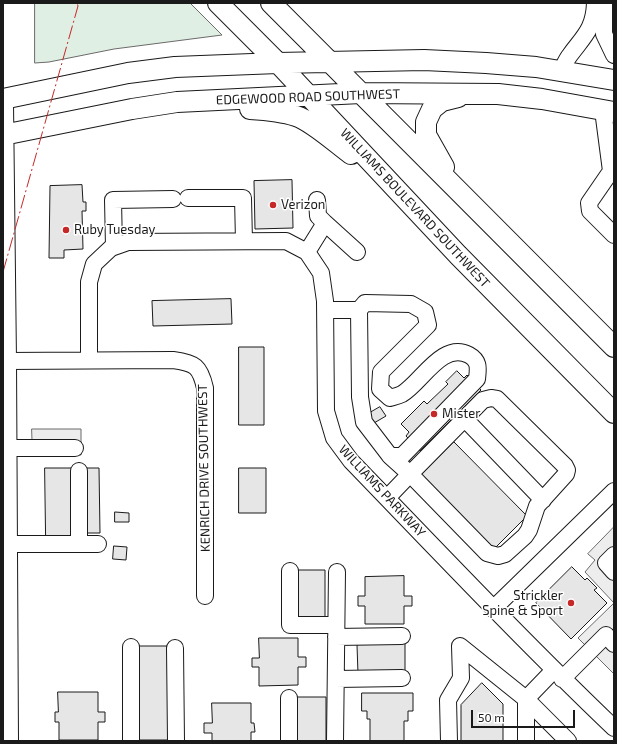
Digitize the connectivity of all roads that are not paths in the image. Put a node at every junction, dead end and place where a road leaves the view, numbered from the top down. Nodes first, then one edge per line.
1 (218, 3) edge
2 (271, 3) edge
3 (595, 3) edge
4 (604, 3) edge
5 (614, 55) edge
6 (278, 62) junction
7 (330, 62) junction
8 (561, 71) junction
9 (614, 80) edge
10 (361, 93) junction
11 (466, 94) junction
12 (310, 96) junction
13 (3, 99) edge
14 (177, 102) junction
15 (3, 103) edge
16 (609, 111) edge
17 (3, 135) edge
18 (613, 171) edge
19 (392, 184) junction
20 (454, 187) junction
21 (317, 200) dead end
22 (325, 223) junction
23 (614, 235) edge
24 (244, 241) junction
25 (114, 247) junction
26 (308, 252) junction
27 (356, 252) dead end
28 (325, 305) junction
29 (359, 310) junction
30 (614, 347) edge
31 (89, 360) junction
32 (5, 365) edge
33 (614, 413) edge
34 (465, 419) junction
35 (6, 448) junction
36 (75, 448) dead end
37 (390, 456) junction
38 (79, 470) dead end
39 (410, 474) junction
40 (614, 491) edge
41 (387, 498) junction
42 (543, 500) junction
43 (7, 544) junction
44 (79, 544) junction
45 (98, 544) dead end
46 (614, 555) edge
47 (290, 571) dead end
48 (337, 572) dead end
49 (614, 572) edge
50 (5, 576) edge
51 (205, 596) dead end
52 (493, 609) junction
53 (336, 631) junction
54 (611, 635) edge
55 (402, 636) dead end
56 (130, 647) dead end
57 (176, 648) dead end
58 (558, 675) junction
59 (402, 678) dead end
60 (336, 679) junction
61 (289, 698) dead end
62 (526, 700) junction
63 (614, 728) edge
64 (8, 741) edge
65 (131, 741) edge
66 (176, 741) edge
67 (289, 741) edge
68 (335, 741) edge
69 (449, 741) edge
70 (526, 741) edge
71 (567, 741) edge

1 - 6 main road, WILLIAMS BOULEVARD SOUTHWEST
2 - 7 main road
3 - 8 street
4 - 5 street
6 - 7 main road
6 - 12 main road, WILLIAMS BOULEVARD SOUTHWEST
6 - 13 main road
7 - 8 main road
7 - 10 main road
8 - 9 main road
10 - 11 main road, EDGEWOOD ROAD SOUTHWEST
10 - 12 main road, EDGEWOOD ROAD SOUTHWEST
10 - 20 main road
11 - 16 main road, EDGEWOOD ROAD SOUTHWEST
11 - 20 main road
12 - 14 main road, EDGEWOOD ROAD SOUTHWEST
12 - 19 main road, WILLIAMS BOULEVARD SOUTHWEST
14 - 17 main road, EDGEWOOD ROAD SOUTHWEST
14 - 19 main road
15 - 17 main road
16 - 18 street
17 - 32 main road
18 - 23 street
19 - 33 main road, WILLIAMS BOULEVARD SOUTHWEST
20 - 30 main road
21 - 22 street
22 - 26 street
22 - 27 street
24 - 25 street
24 - 25 street
24 - 26 street
25 - 31 street
26 - 28 street, WILLIAMS PARKWAY
28 - 29 street
28 - 41 street, WILLIAMS PARKWAY
29 - 37 street
29 - 37 street
31 - 32 street, KENRICH DRIVE SOUTHWEST
31 - 51 street, KENRICH DRIVE SOUTHWEST
32 - 35 main road
34 - 39 street
34 - 42 street
34 - 42 street
35 - 36 street
35 - 43 main road
37 - 39 street
38 - 44 street
39 - 41 street
39 - 42 street
40 - 52 street
41 - 52 street, WILLIAMS PARKWAY
43 - 44 street
43 - 50 main road
44 - 45 street
46 - 49 street
47 - 53 street
48 - 53 street
50 - 64 main road
52 - 58 street, WILLIAMS PARKWAY
53 - 55 street
53 - 60 street
54 - 58 street
56 - 65 street
57 - 66 street
58 - 62 street
58 - 63 street, WILLIAMS PARKWAY
59 - 60 street
60 - 68 street
61 - 67 street
62 - 69 street
62 - 70 street
62 - 71 street

